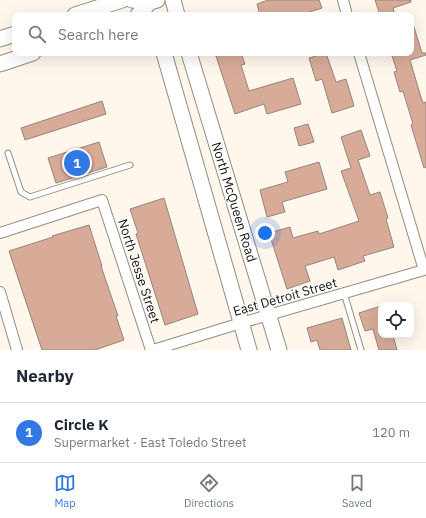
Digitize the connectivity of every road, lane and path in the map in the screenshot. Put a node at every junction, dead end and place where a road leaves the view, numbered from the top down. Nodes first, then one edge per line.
1 (122, 0) edge
2 (132, 0) edge
3 (173, 0) edge
4 (343, 0) edge
5 (152, 4) edge
6 (84, 12) edge
7 (142, 12) edge
8 (176, 12) edge
9 (346, 12) edge
10 (12, 35) edge
11 (0, 39) edge
12 (24, 56) edge
13 (165, 56) edge
14 (190, 56) edge
15 (360, 56) edge
16 (0, 64) edge
17 (8, 152) dead end
18 (130, 165) dead end
19 (0, 234) edge
20 (0, 292) edge
21 (344, 293) junction
22 (268, 315) junction
23 (241, 322) junction
24 (17, 350) edge
25 (152, 350) edge
26 (249, 350) edge
27 (279, 350) edge
28 (361, 350) edge

1 - 6 main road
2 - 5 main road
3 - 8 main road
4 - 9 street
5 - 7 main road
10 - 11 main road
12 - 16 main road
13 - 23 main road, North McQueen Road
14 - 22 main road, North McQueen Road
15 - 21 street, East Detroit Street
17 - 18 lane
19 - 25 street, North Jesse Street
20 - 24 street
21 - 22 street, East Detroit Street
21 - 28 lane
22 - 23 street, East Detroit Street
22 - 27 main road, North McQueen Road
23 - 25 street, East Detroit Street
23 - 26 main road, North McQueen Road

